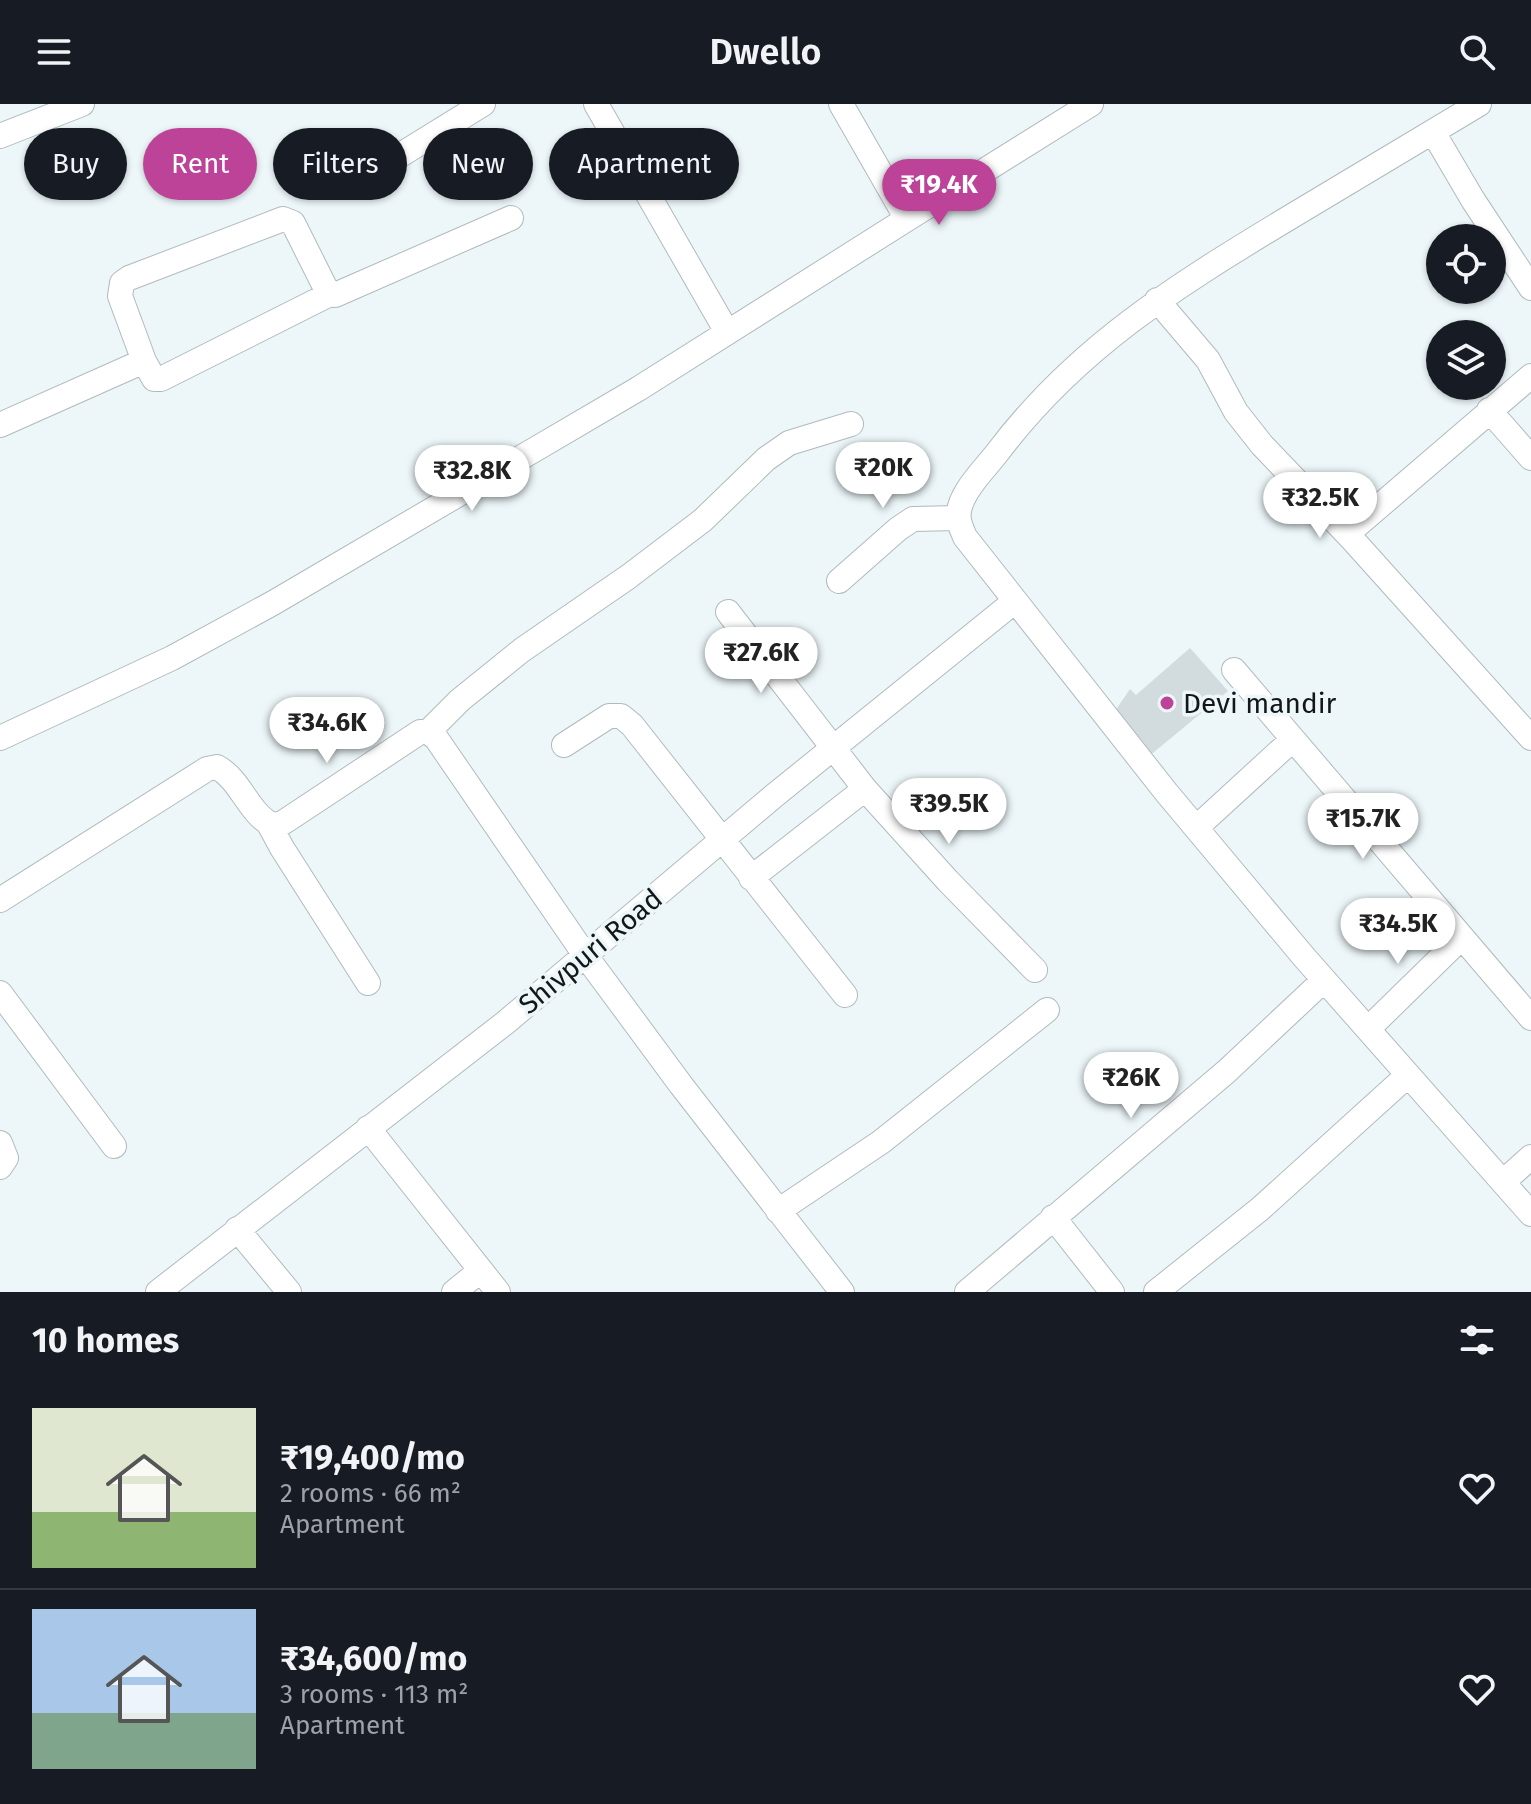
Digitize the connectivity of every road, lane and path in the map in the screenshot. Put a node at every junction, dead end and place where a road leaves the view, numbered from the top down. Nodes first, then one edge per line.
1 (82, 104) edge
2 (483, 104) edge
3 (596, 104) edge
4 (841, 104) edge
5 (1091, 104) edge
6 (1479, 104) edge
7 (1433, 132) junction
8 (0, 136) edge
9 (407, 151) edge
10 (511, 218) dead end
11 (907, 219) junction
12 (1531, 288) edge
13 (330, 294) junction
14 (1157, 300) junction
15 (727, 332) junction
16 (144, 361) junction
17 (1531, 376) edge
18 (1489, 410) junction
19 (851, 424) dead end
20 (0, 425) edge
21 (1531, 458) edge
22 (958, 518) junction
23 (1347, 534) junction
24 (839, 581) dead end
25 (1015, 601) junction
26 (728, 612) dead end
27 (1234, 670) dead end
28 (428, 732) junction
29 (0, 738) edge
30 (1531, 738) edge
31 (1292, 740) junction
32 (564, 745) dead end
33 (833, 749) junction
34 (865, 789) junction
35 (269, 824) junction
36 (1196, 828) junction
37 (721, 842) junction
38 (751, 878) junction
39 (0, 900) edge
40 (1461, 938) junction
41 (585, 955) junction
42 (1035, 970) dead end
43 (1324, 980) junction
44 (368, 983) dead end
45 (0, 993) edge
46 (845, 995) dead end
47 (1047, 1010) dead end
48 (1531, 1018) edge
49 (1368, 1029) junction
50 (1408, 1075) junction
51 (368, 1128) junction
52 (0, 1143) edge
53 (114, 1146) dead end
54 (1531, 1157) edge
55 (0, 1167) edge
56 (1503, 1182) junction
57 (778, 1211) junction
58 (1531, 1214) edge
59 (1053, 1217) junction
60 (237, 1229) junction
61 (480, 1271) junction
62 (158, 1292) edge
63 (289, 1292) edge
64 (454, 1292) edge
65 (498, 1292) edge
66 (842, 1292) edge
67 (967, 1292) edge
68 (1112, 1292) edge
69 (1156, 1292) edge

1 - 8 street
2 - 9 street
3 - 15 street
4 - 11 street
5 - 11 street
6 - 7 street
7 - 12 street
7 - 14 street
10 - 13 street
11 - 15 street
13 - 16 street
13 - 16 street
14 - 22 street
14 - 23 street
15 - 29 street
16 - 20 street
17 - 18 street
18 - 21 street
18 - 23 street
19 - 28 street
22 - 24 street
22 - 25 street
23 - 30 street
25 - 33 street, Shivpuri Road
25 - 36 street
26 - 33 street
27 - 31 street
28 - 35 street
28 - 41 street
31 - 36 street
31 - 40 street
32 - 37 street
33 - 34 street
33 - 37 street, Shivpuri Road
34 - 38 street
34 - 42 street
35 - 39 street
35 - 44 street
36 - 43 street
37 - 38 street
37 - 41 street, Shivpuri Road
38 - 46 street
40 - 48 street
40 - 49 street
41 - 51 street, Shivpuri Road
41 - 57 street
43 - 49 street
43 - 59 street
45 - 53 street
47 - 57 street
49 - 50 street
50 - 56 street
50 - 69 street
51 - 60 street, Shivpuri Road
51 - 61 street
52 - 55 street
54 - 56 street
56 - 58 street
57 - 66 street
59 - 67 street
59 - 68 street
60 - 62 street, Shivpuri Road
60 - 63 street
61 - 64 street
61 - 65 street

